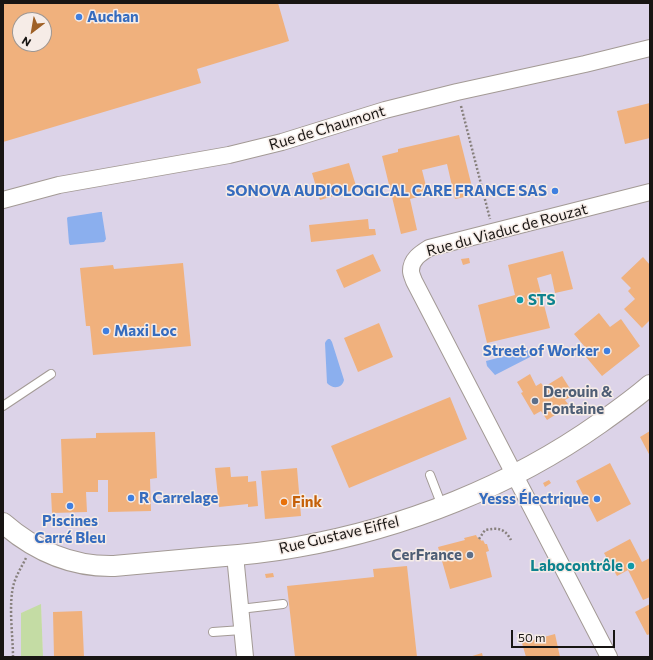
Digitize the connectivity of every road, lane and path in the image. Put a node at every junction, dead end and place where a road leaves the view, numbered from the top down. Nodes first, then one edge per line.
1 (650, 48) edge
2 (457, 92) junction
3 (650, 192) edge
4 (3, 200) edge
5 (494, 231) junction
6 (51, 374) dead end
7 (650, 384) edge
8 (3, 406) edge
9 (430, 475) dead end
10 (514, 475) junction
11 (443, 506) junction
12 (3, 523) edge
13 (479, 539) dead end
14 (511, 540) dead end
15 (32, 545) junction
16 (235, 555) junction
17 (283, 604) dead end
18 (240, 609) junction
19 (242, 630) junction
20 (213, 632) dead end
21 (14, 657) edge
22 (245, 657) edge
23 (610, 657) edge

1 - 2 street, Rue de Chaumont
2 - 4 street, Rue de Chaumont
2 - 5 path
3 - 5 street, Rue du Viaduc de Rouzat
5 - 10 street, Rue du Viaduc de Rouzat
6 - 8 lane
7 - 10 street, Rue Gustave Eiffel
9 - 11 lane
10 - 11 street, Rue Gustave Eiffel
10 - 23 street, Rue du Viaduc de Rouzat
11 - 16 street, Rue Gustave Eiffel
12 - 15 street, Rue Gustave Eiffel
13 - 14 path
15 - 16 street, Rue Gustave Eiffel
15 - 21 path
16 - 18 street
17 - 18 lane
18 - 19 street
19 - 20 lane
19 - 22 street

